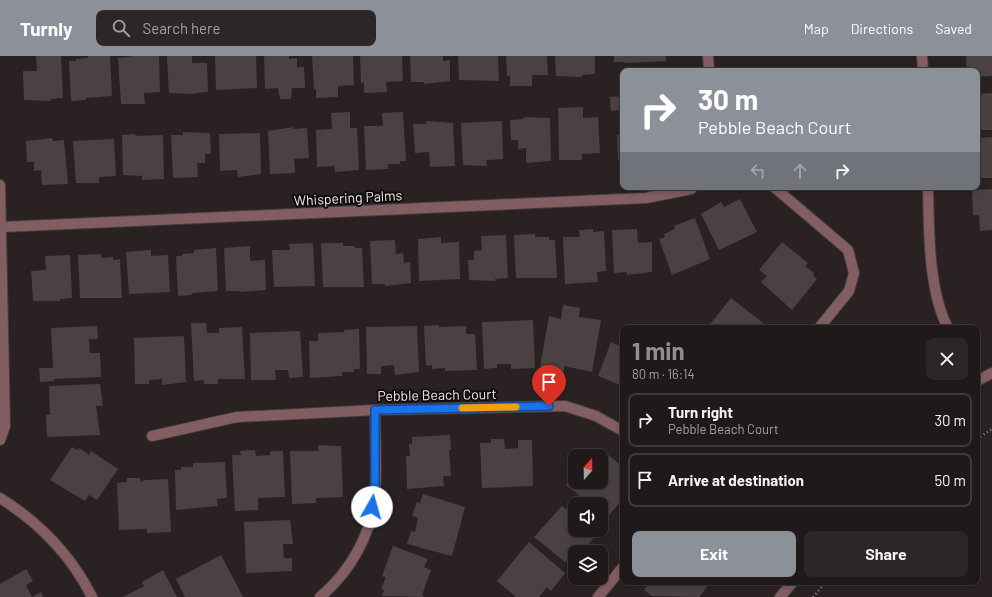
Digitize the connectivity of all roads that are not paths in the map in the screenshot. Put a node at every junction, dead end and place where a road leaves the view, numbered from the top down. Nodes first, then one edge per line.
1 (708, 56) edge
2 (922, 56) edge
3 (708, 68) edge
4 (923, 68) edge
5 (0, 185) edge
6 (686, 190) edge
7 (778, 190) edge
8 (928, 190) edge
9 (2, 227) junction
10 (821, 325) edge
11 (946, 325) edge
12 (992, 373) edge
13 (980, 379) edge
14 (375, 410) junction
15 (620, 430) edge
16 (152, 436) dead end
17 (0, 440) edge
18 (0, 498) edge
19 (620, 571) edge
20 (790, 585) edge
21 (92, 597) edge
22 (320, 597) edge
23 (598, 597) edge
24 (780, 597) edge

1 - 3 street
2 - 4 street
5 - 9 street
6 - 9 street, Whispering Palms
7 - 10 street
8 - 11 street
9 - 17 street
12 - 13 street
14 - 15 street, Pebble Beach Court
14 - 16 street, Pebble Beach Court
14 - 22 street
18 - 21 street
19 - 23 street
20 - 24 street

